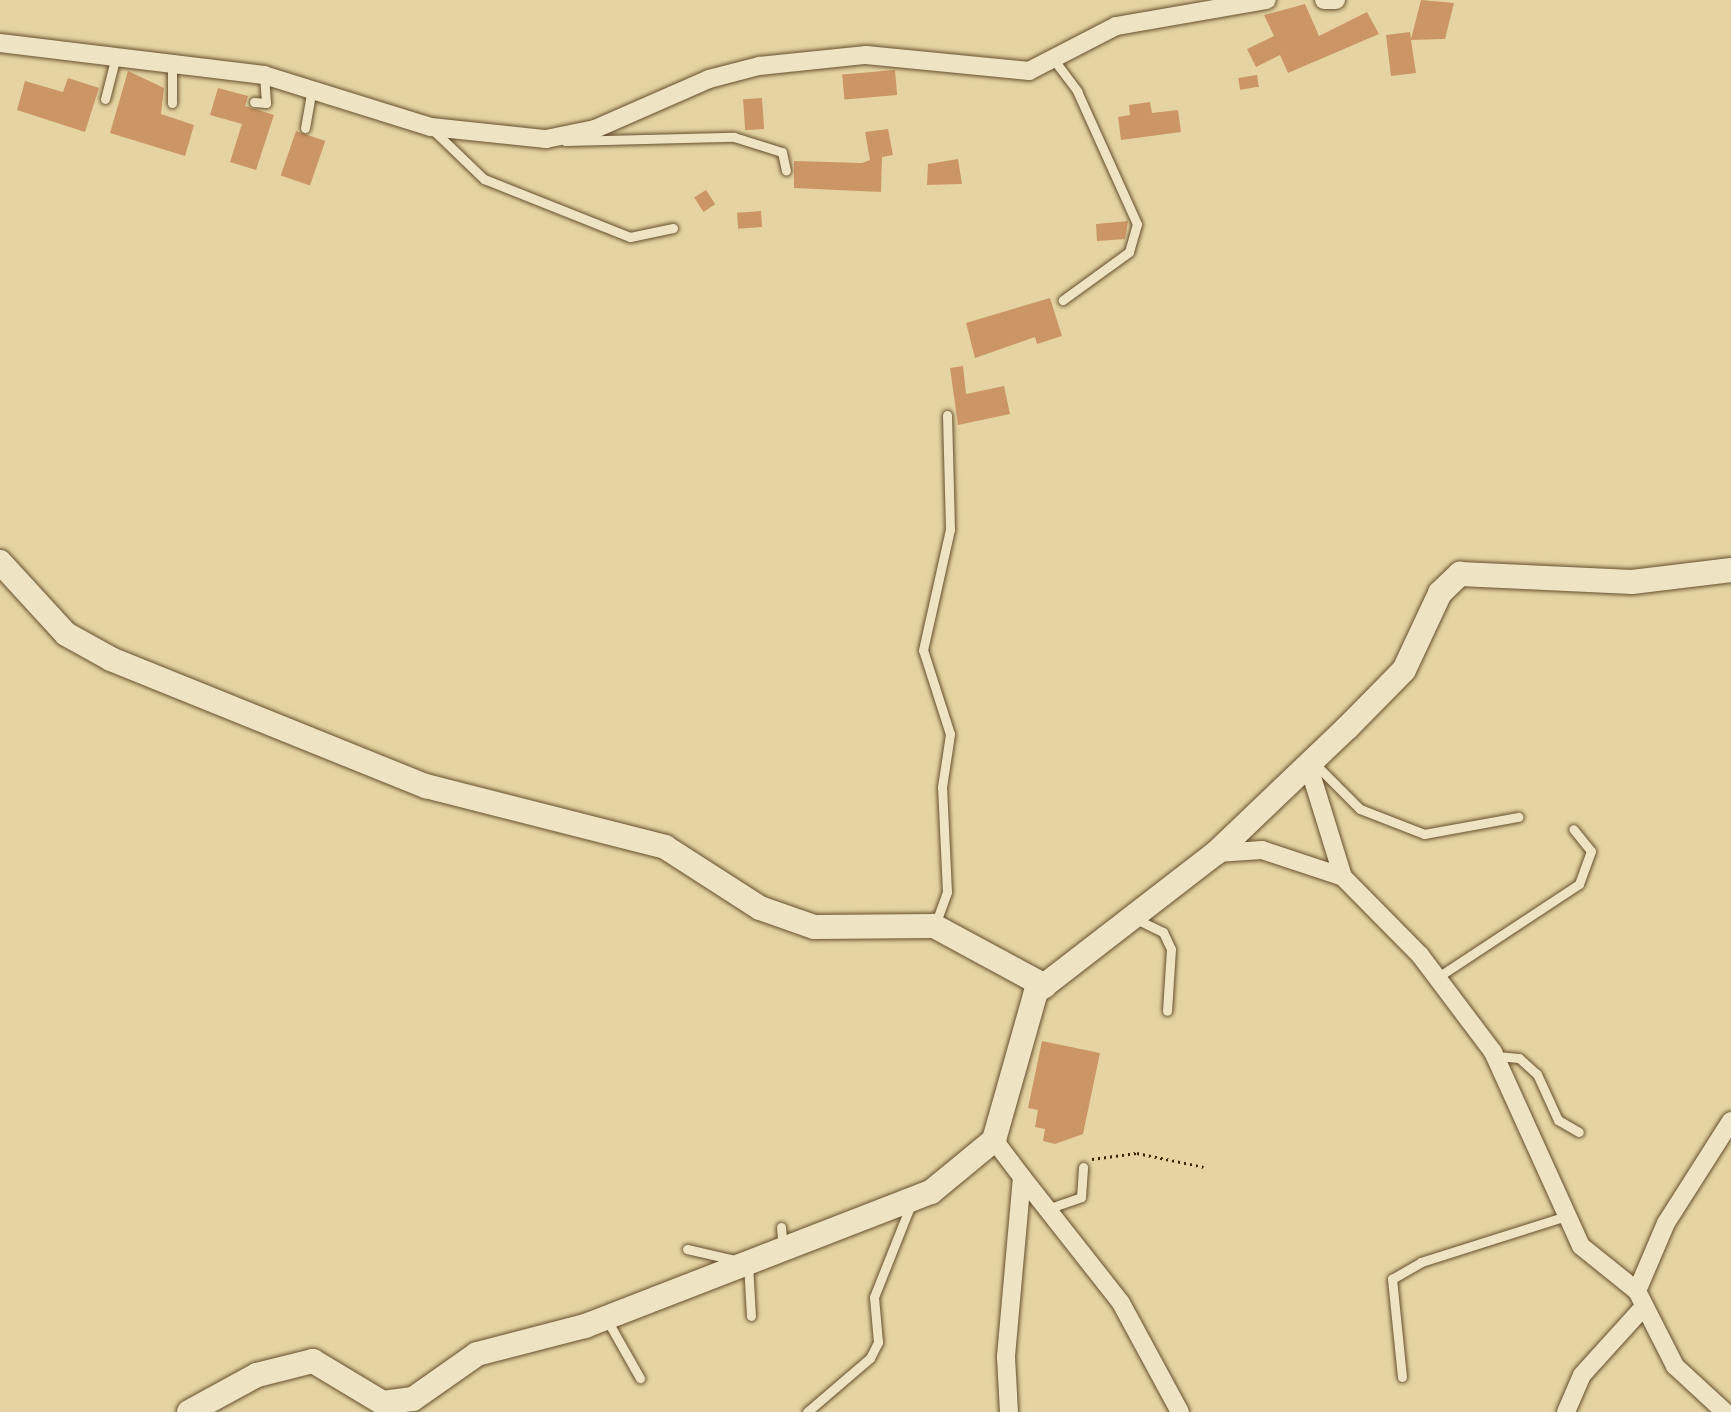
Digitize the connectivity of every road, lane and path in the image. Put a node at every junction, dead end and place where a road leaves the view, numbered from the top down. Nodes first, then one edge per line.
1 (1267, 0) edge
2 (1324, 0) edge
3 (1336, 0) edge
4 (0, 43) edge
5 (116, 53) junction
6 (1054, 60) junction
7 (172, 61) junction
8 (264, 75) junction
9 (312, 90) junction
10 (105, 99) dead end
11 (254, 102) dead end
12 (172, 103) dead end
13 (431, 127) junction
14 (305, 128) dead end
15 (546, 139) junction
16 (786, 171) dead end
17 (673, 228) dead end
18 (1063, 300) dead end
19 (947, 415) dead end
20 (0, 562) edge
21 (1731, 570) edge
22 (1310, 762) junction
23 (1518, 817) dead end
24 (1573, 829) dead end
25 (1217, 853) junction
26 (1343, 877) junction
27 (1133, 918) junction
28 (934, 926) junction
29 (1438, 977) junction
30 (1045, 986) junction
31 (1167, 1011) dead end
32 (1496, 1056) junction
33 (1731, 1121) edge
34 (1579, 1132) dead end
35 (994, 1140) junction
36 (1083, 1167) joint
37 (1204, 1167) dead end
38 (1022, 1177) junction
39 (912, 1201) junction
40 (1047, 1209) junction
41 (1566, 1216) junction
42 (687, 1249) dead end
43 (748, 1263) junction
44 (1637, 1291) junction
45 (1640, 1311) junction
46 (751, 1316) dead end
47 (606, 1318) junction
48 (1402, 1377) dead end
49 (640, 1378) dead end
50 (415, 1406) edge
51 (189, 1412) edge
52 (807, 1412) edge
53 (1009, 1412) edge
54 (1180, 1412) edge
55 (1566, 1412) edge
56 (1725, 1412) edge

1 - 6 street
2 - 3 street
4 - 5 street
5 - 7 street
5 - 10 lane
6 - 15 street
6 - 18 lane
7 - 8 street
7 - 12 lane
8 - 9 street
8 - 11 lane
9 - 13 street
9 - 14 lane
13 - 15 street
13 - 17 lane
15 - 16 lane
19 - 28 lane
20 - 28 street
21 - 22 street
22 - 23 lane
22 - 25 street
22 - 26 street
24 - 29 lane
25 - 26 street
25 - 27 street
26 - 29 street
27 - 30 street
27 - 31 lane
28 - 30 street
29 - 32 street
30 - 35 street
32 - 34 lane
32 - 41 street
33 - 44 street
35 - 38 street
35 - 39 street
36 - 37 path
36 - 40 lane
38 - 40 street
38 - 53 street
39 - 43 street
39 - 52 lane
40 - 54 street
41 - 44 street
41 - 48 lane
42 - 43 lane
43 - 46 lane
43 - 47 street
44 - 45 street
45 - 55 street
45 - 56 street
47 - 49 lane
47 - 50 street
50 - 51 street

